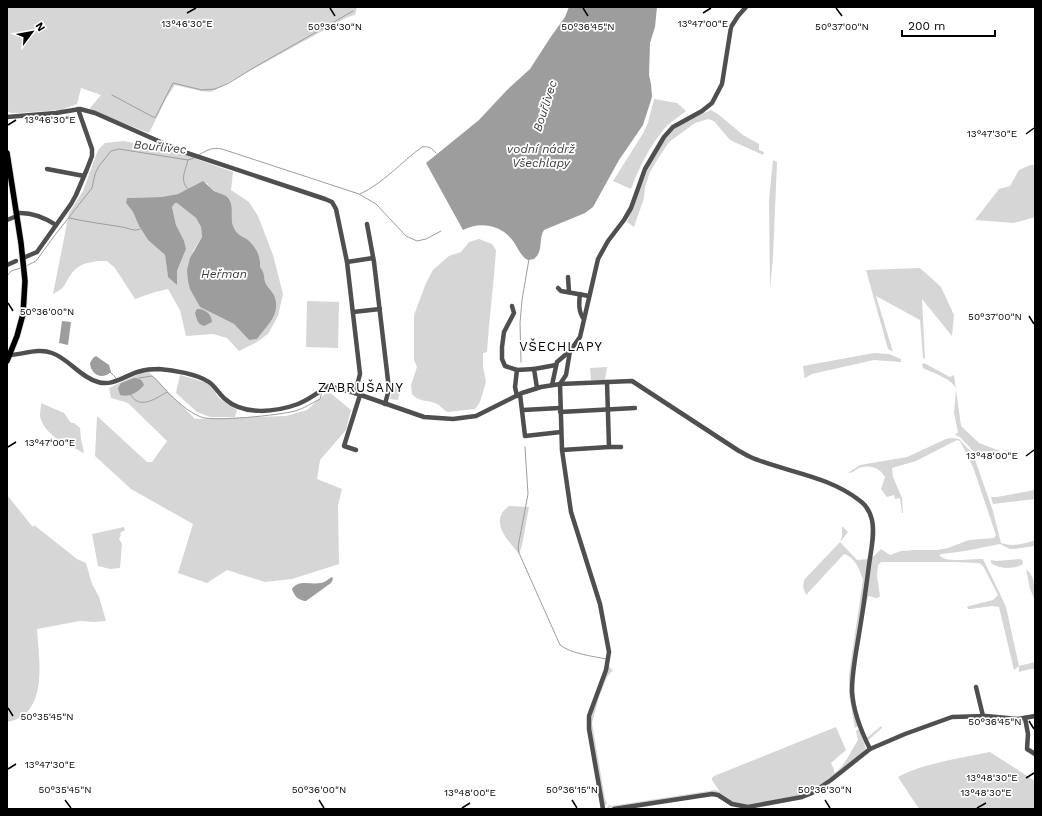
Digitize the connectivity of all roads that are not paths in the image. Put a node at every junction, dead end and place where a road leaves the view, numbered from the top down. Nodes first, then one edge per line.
1 (746, 7) edge
2 (78, 109) junction
3 (7, 117) edge
4 (7, 153) edge
5 (47, 169) dead end
6 (84, 176) junction
7 (17, 215) junction
8 (7, 220) edge
9 (367, 224) dead end
10 (56, 225) junction
11 (373, 258) junction
12 (23, 260) junction
13 (16, 261) dead end
14 (347, 262) junction
15 (7, 265) edge
16 (568, 277) dead end
17 (558, 288) dead end
18 (569, 292) junction
19 (580, 294) junction
20 (589, 296) junction
21 (512, 306) dead end
22 (380, 309) junction
23 (353, 312) junction
24 (584, 318) junction
25 (570, 351) junction
26 (10, 354) junction
27 (7, 360) edge
28 (556, 365) junction
29 (534, 369) junction
30 (517, 370) junction
31 (607, 382) junction
32 (560, 384) junction
33 (552, 385) junction
34 (537, 388) junction
35 (357, 394) junction
36 (518, 395) junction
37 (385, 404) junction
38 (636, 408) dead end
39 (523, 410) junction
40 (560, 410) junction
41 (608, 410) junction
42 (561, 432) junction
43 (609, 447) junction
44 (622, 447) dead end
45 (356, 450) dead end
46 (562, 450) junction
47 (976, 686) dead end
48 (983, 716) junction
49 (1035, 716) edge
50 (1026, 718) junction
51 (870, 749) junction
52 (1035, 754) edge
53 (603, 809) edge
54 (614, 809) edge

1 - 20 street
2 - 3 street
2 - 6 street
2 - 14 street
4 - 7 main road
5 - 6 street
6 - 10 street
7 - 8 street
7 - 10 street
7 - 12 main road
9 - 11 street
10 - 12 street
11 - 14 street
11 - 22 street
12 - 26 main road
13 - 15 street
14 - 23 street
16 - 18 street
17 - 18 street
18 - 19 street
19 - 20 street
19 - 24 street
20 - 24 street
21 - 30 street
22 - 23 street
22 - 37 street
23 - 35 street
24 - 25 street
25 - 28 street
25 - 32 street
26 - 27 main road
26 - 35 street
28 - 29 street
28 - 33 street
29 - 30 street
29 - 34 street
30 - 36 street
31 - 32 street
31 - 41 street
31 - 51 street
32 - 33 street
32 - 40 street
33 - 34 street
34 - 36 street
35 - 37 street
35 - 45 street
36 - 37 street
36 - 39 street
38 - 41 street
39 - 40 street
39 - 42 street
40 - 41 street
40 - 42 street
41 - 43 street
42 - 46 street
43 - 44 street
43 - 46 street
46 - 53 street
47 - 48 street
48 - 50 street
48 - 51 street
49 - 50 street
50 - 52 street
51 - 54 street

